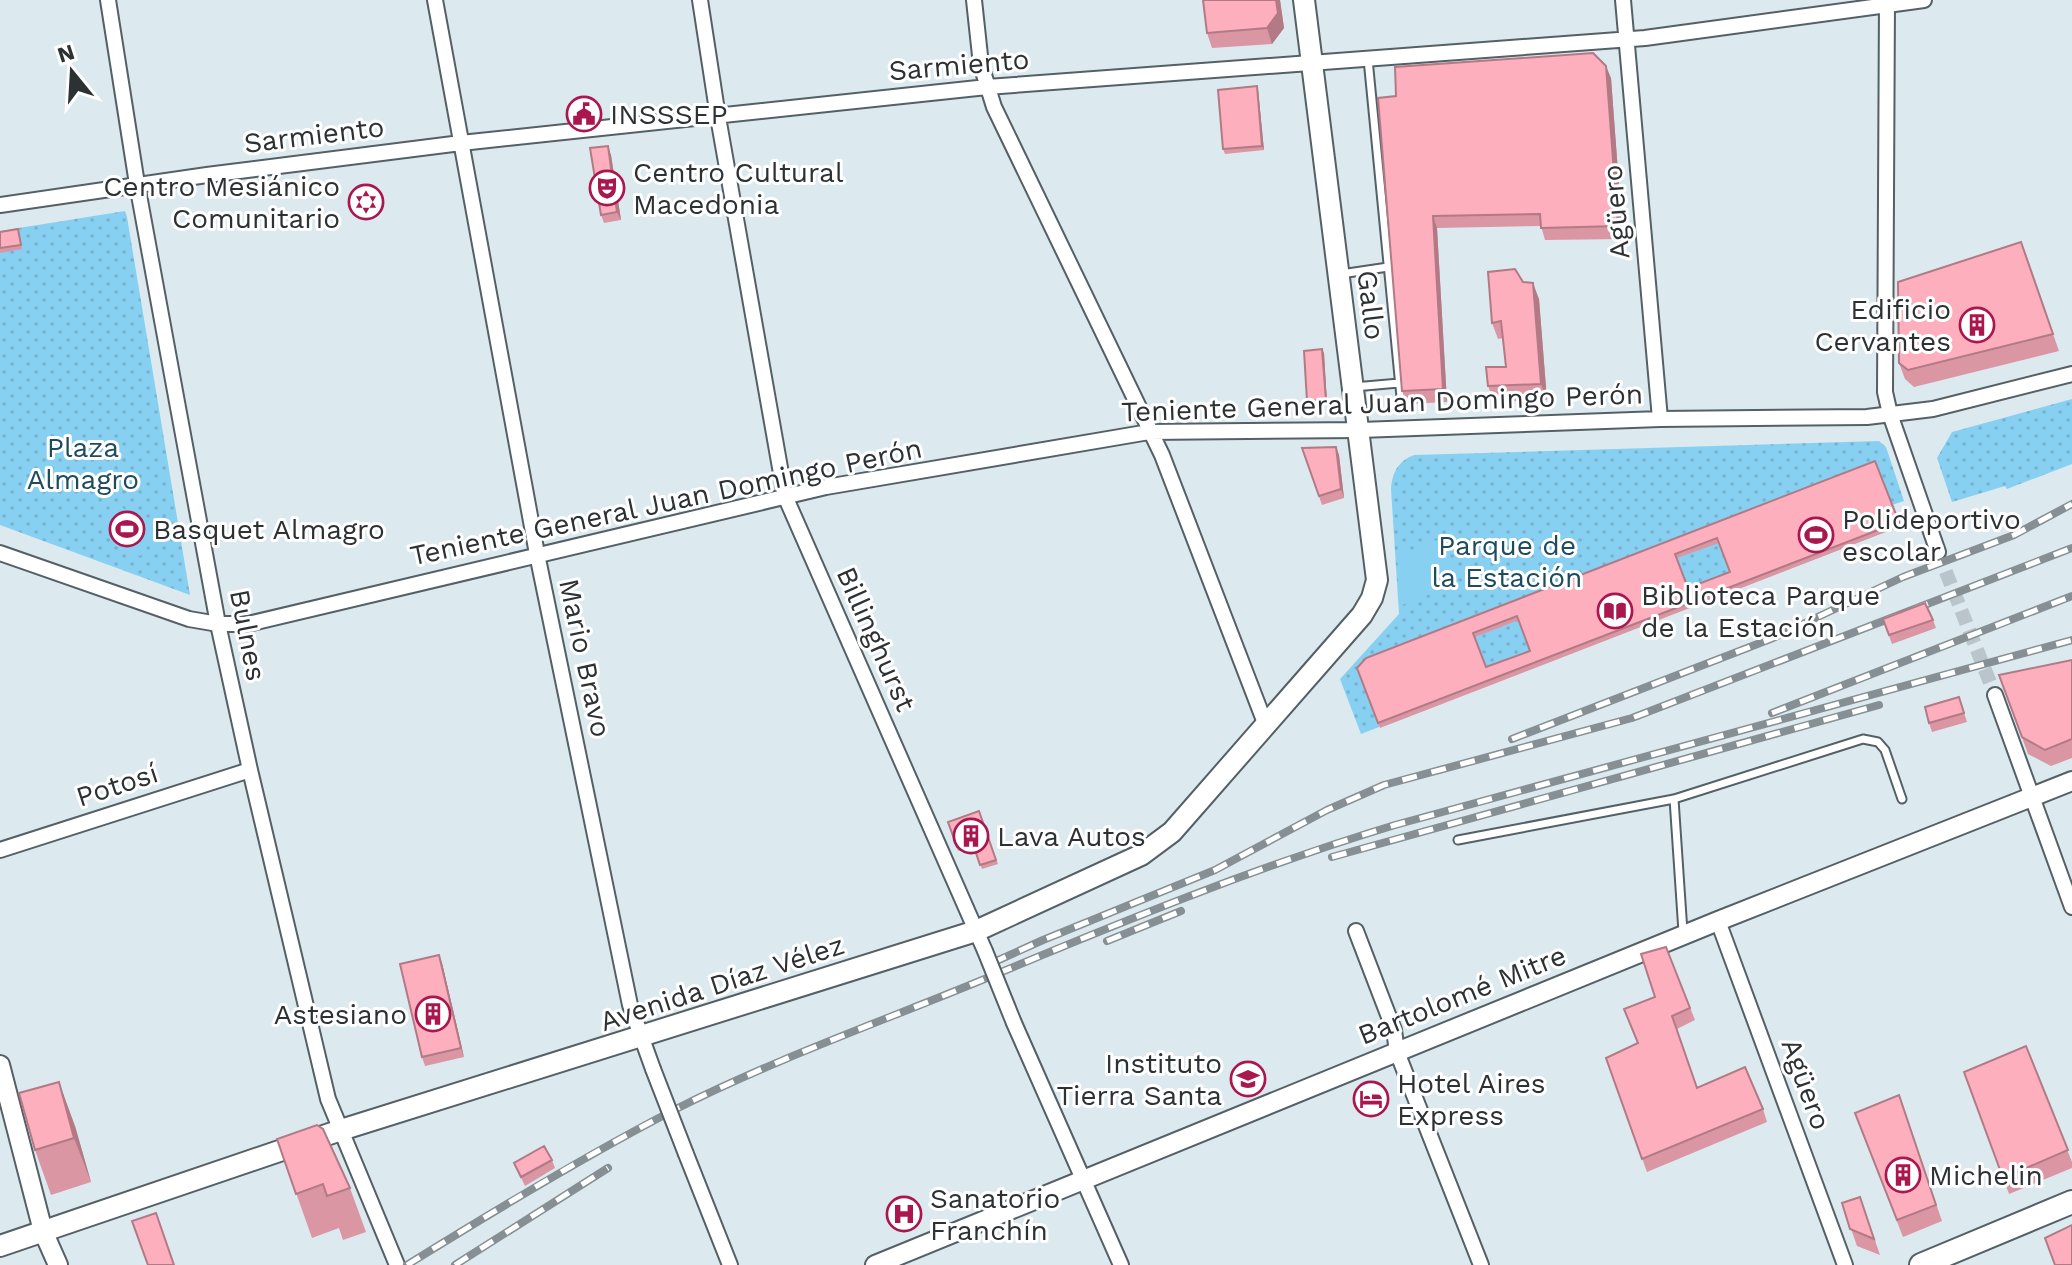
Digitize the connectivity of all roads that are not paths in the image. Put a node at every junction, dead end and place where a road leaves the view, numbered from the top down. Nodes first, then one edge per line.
1 (108, 0) edge
2 (435, 0) edge
3 (700, 0) edge
4 (974, 0) edge
5 (1304, 0) edge
6 (1623, 0) edge
7 (1924, 0) edge
8 (1887, 2) edge
9 (1627, 40) junction
10 (1368, 59) junction
11 (1312, 64) junction
12 (987, 87) junction
13 (718, 117) junction
14 (461, 143) junction
15 (137, 184) junction
16 (0, 205) edge
17 (1388, 267) junction
18 (1339, 274) junction
19 (2072, 374) edge
20 (1399, 383) junction
21 (1354, 387) junction
22 (1401, 397) edge
23 (1890, 414) junction
24 (1660, 419) junction
25 (1360, 430) junction
26 (1149, 432) junction
27 (785, 496) junction
28 (1938, 552) tunnel mouth
29 (0, 553) edge
30 (537, 554) junction
31 (1362, 615) joint
32 (218, 624) junction
33 (1995, 695) tunnel mouth
34 (1265, 723) junction
35 (250, 770) junction
36 (2072, 781) edge
37 (2032, 797) junction
38 (1674, 799) junction
39 (1902, 799) dead end
40 (1458, 840) dead end
41 (0, 850) edge
42 (2072, 907) edge
43 (1718, 921) junction
44 (976, 931) junction
45 (1356, 931) dead end
46 (1683, 936) junction
47 (642, 1038) junction
48 (1397, 1052) junction
49 (0, 1065) edge
50 (341, 1130) junction
51 (1083, 1180) junction
52 (2072, 1202) edge
53 (43, 1231) junction
54 (0, 1246) edge
55 (58, 1265) edge
56 (397, 1265) edge
57 (730, 1265) edge
58 (875, 1265) edge
59 (1121, 1265) edge
60 (1481, 1265) edge
61 (1845, 1265) edge
62 (1921, 1265) edge

1 - 15 street, Bulnes
2 - 14 street, Mario Bravo
3 - 13 street, Billinghurst
4 - 12 street
5 - 11 main road, Gallo
6 - 9 street, Agüero
7 - 8 street, Sarmiento
8 - 9 street, Sarmiento
8 - 23 street
9 - 10 street, Sarmiento
9 - 24 street, Agüero
10 - 11 street, Sarmiento
10 - 17 lane
11 - 12 street, Sarmiento
11 - 18 main road, Gallo
12 - 13 street, Sarmiento
12 - 26 street
13 - 14 street, Sarmiento
13 - 27 street, Billinghurst
14 - 15 street, Sarmiento
14 - 30 street, Mario Bravo
15 - 16 street, Sarmiento
15 - 32 street, Bulnes
17 - 18 lane
17 - 20 lane
18 - 21 main road, Gallo
19 - 23 street, Teniente General Juan Domingo Perón
20 - 21 lane
20 - 22 lane
21 - 25 main road, Gallo
23 - 24 street, Teniente General Juan Domingo Perón
23 - 28 street
24 - 25 street, Teniente General Juan Domingo Perón
25 - 26 street, Teniente General Juan Domingo Perón
25 - 31 main road, Gallo
26 - 27 street, Teniente General Juan Domingo Perón
26 - 34 street
27 - 30 street, Teniente General Juan Domingo Perón
27 - 44 street, Billinghurst
29 - 32 street, Teniente General Juan Domingo Perón
30 - 32 street, Teniente General Juan Domingo Perón
30 - 47 street, Mario Bravo
31 - 34 main road, Avenida Díaz Vélez
32 - 35 street, Bulnes
33 - 37 street
34 - 44 main road, Avenida Díaz Vélez
35 - 41 street, Potosí
35 - 50 street, Bulnes
36 - 37 street, Bartolomé Mitre
37 - 42 street
37 - 43 street, Bartolomé Mitre
38 - 39 lane
38 - 40 lane
38 - 46 lane
43 - 46 street, Bartolomé Mitre
43 - 61 street, Agüero
44 - 47 main road, Avenida Díaz Vélez
44 - 51 street, Billinghurst, bridge
45 - 48 street
46 - 48 street, Bartolomé Mitre
47 - 50 main road, Avenida Díaz Vélez
47 - 57 street, Mario Bravo, bridge
48 - 51 street, Bartolomé Mitre
48 - 60 street
49 - 53 street
50 - 53 main road, Avenida Díaz Vélez
50 - 56 street, Bulnes
51 - 58 street, Bartolomé Mitre
51 - 59 street, Billinghurst
52 - 62 main road
53 - 54 main road, Avenida Díaz Vélez
53 - 55 street

